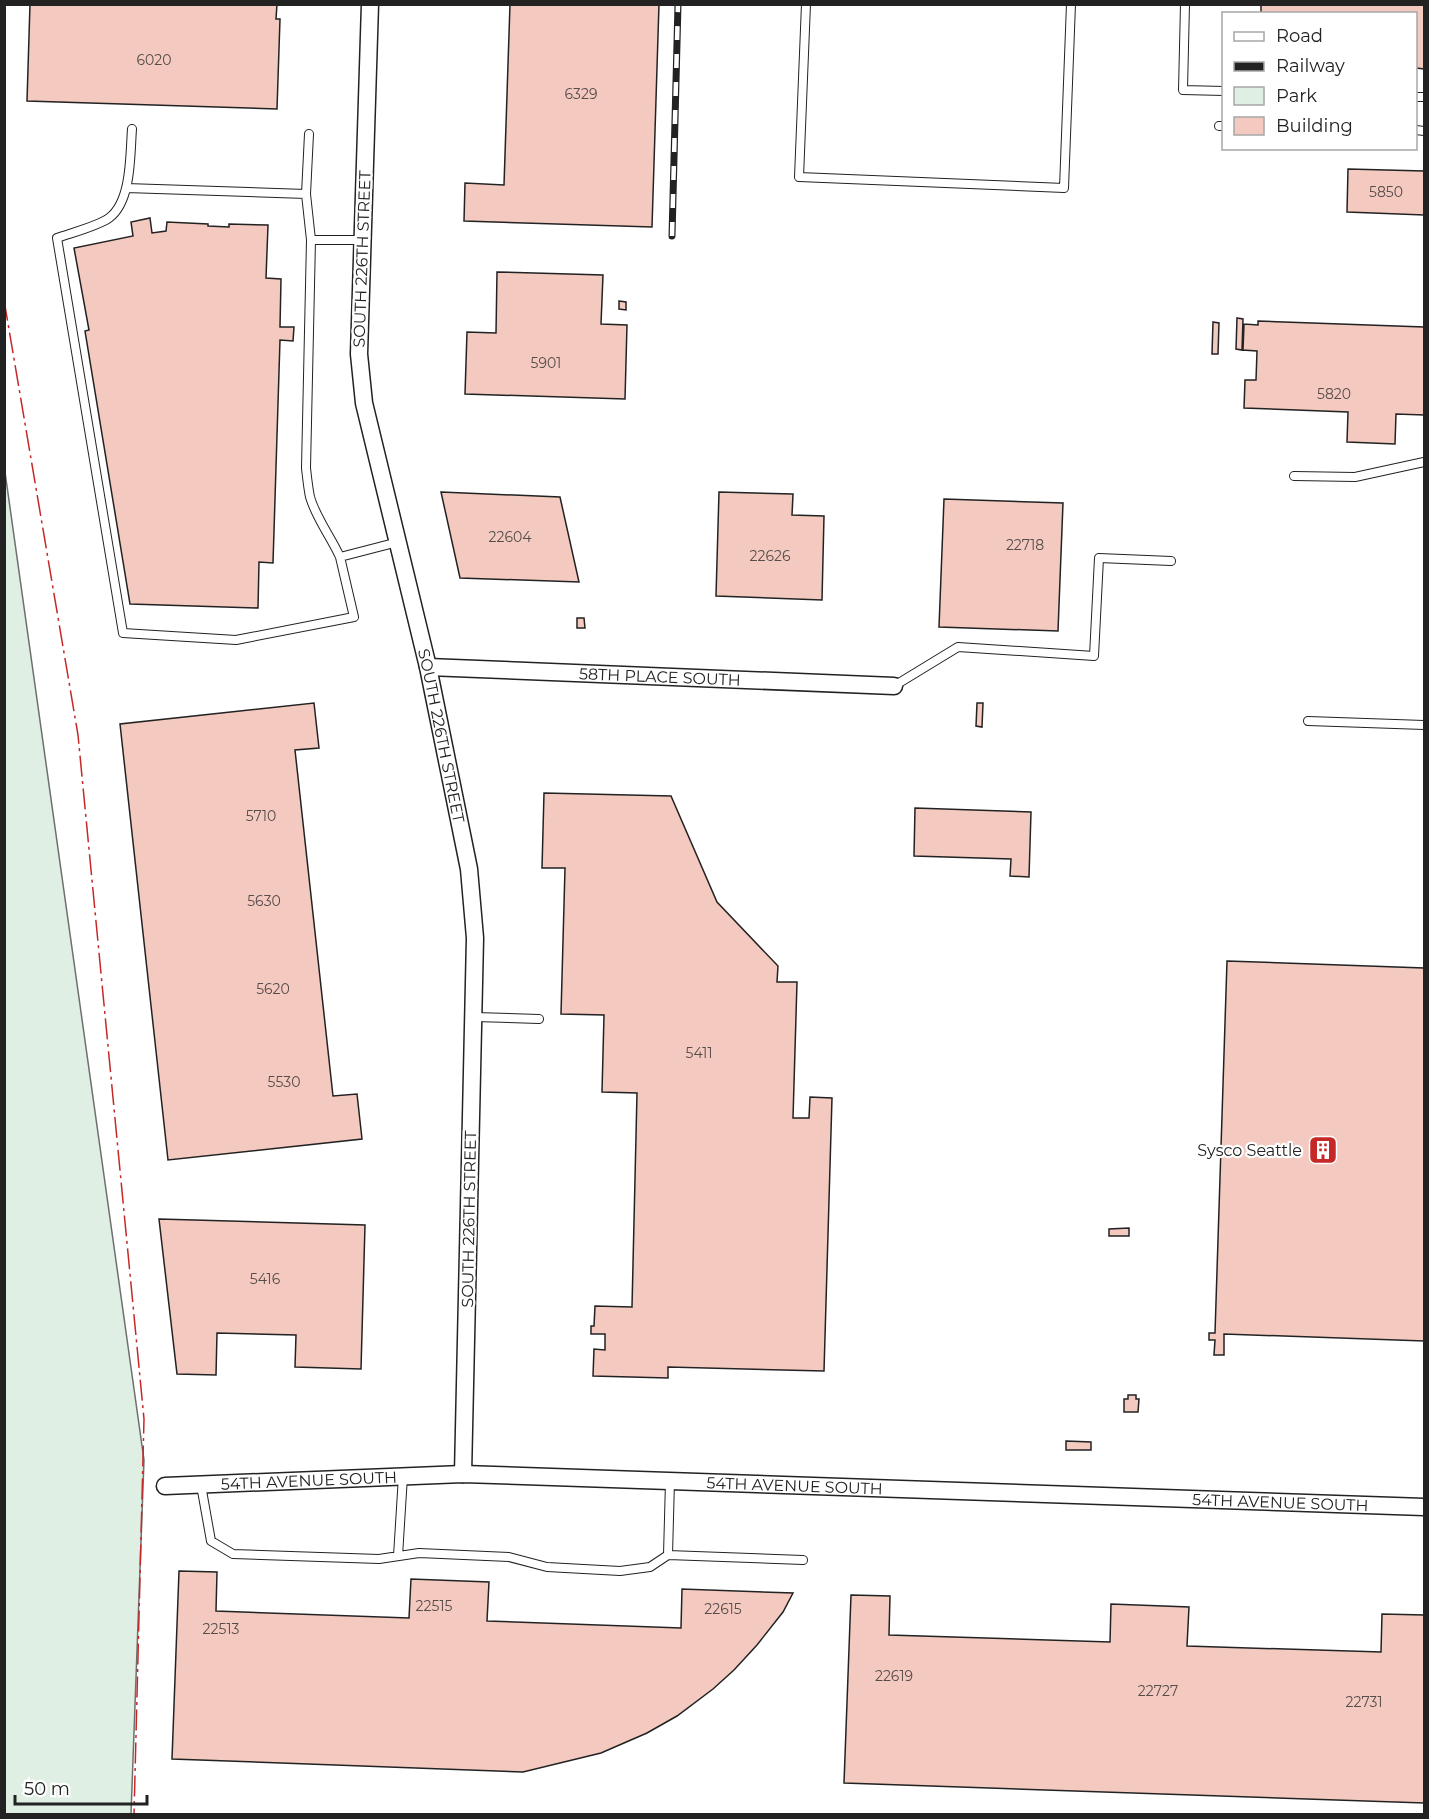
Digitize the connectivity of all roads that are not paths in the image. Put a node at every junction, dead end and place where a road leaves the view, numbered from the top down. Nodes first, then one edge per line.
1 (370, 4) edge
2 (806, 4) edge
3 (1071, 4) edge
4 (1185, 4) edge
5 (1222, 91) edge
6 (132, 129) dead end
7 (309, 134) dead end
8 (126, 188) junction
9 (306, 194) junction
10 (311, 240) junction
11 (362, 240) junction
12 (1425, 462) edge
13 (1294, 476) dead end
14 (398, 542) junction
15 (340, 557) junction
16 (1171, 561) dead end
17 (428, 667) junction
18 (894, 686) joint
19 (1308, 721) dead end
20 (1425, 725) edge
21 (474, 1017) junction
22 (539, 1019) dead end
23 (463, 1474) junction
24 (403, 1476) junction
25 (670, 1480) junction
26 (201, 1485) junction
27 (165, 1486) dead end
28 (1425, 1507) edge
29 (668, 1555) junction
30 (398, 1556) junction
31 (803, 1560) dead end

1 - 11 street, SOUTH 226TH STREET
2 - 3 lane
4 - 5 lane
6 - 8 lane
7 - 9 lane
8 - 9 lane
8 - 15 lane
9 - 10 lane
10 - 11 lane
10 - 15 lane
11 - 14 street, SOUTH 226TH STREET
12 - 13 lane
14 - 15 lane
14 - 17 street, SOUTH 226TH STREET
16 - 18 lane
17 - 18 street, 58TH PLACE SOUTH
17 - 21 street, SOUTH 226TH STREET
19 - 20 lane
21 - 22 lane
21 - 23 street, SOUTH 226TH STREET
23 - 24 street, 54TH AVENUE SOUTH
23 - 25 street, 54TH AVENUE SOUTH
24 - 26 street, 54TH AVENUE SOUTH
24 - 30 lane
25 - 28 street, 54TH AVENUE SOUTH
25 - 29 lane
26 - 27 street, 54TH AVENUE SOUTH
26 - 30 lane
29 - 30 lane
29 - 31 lane

